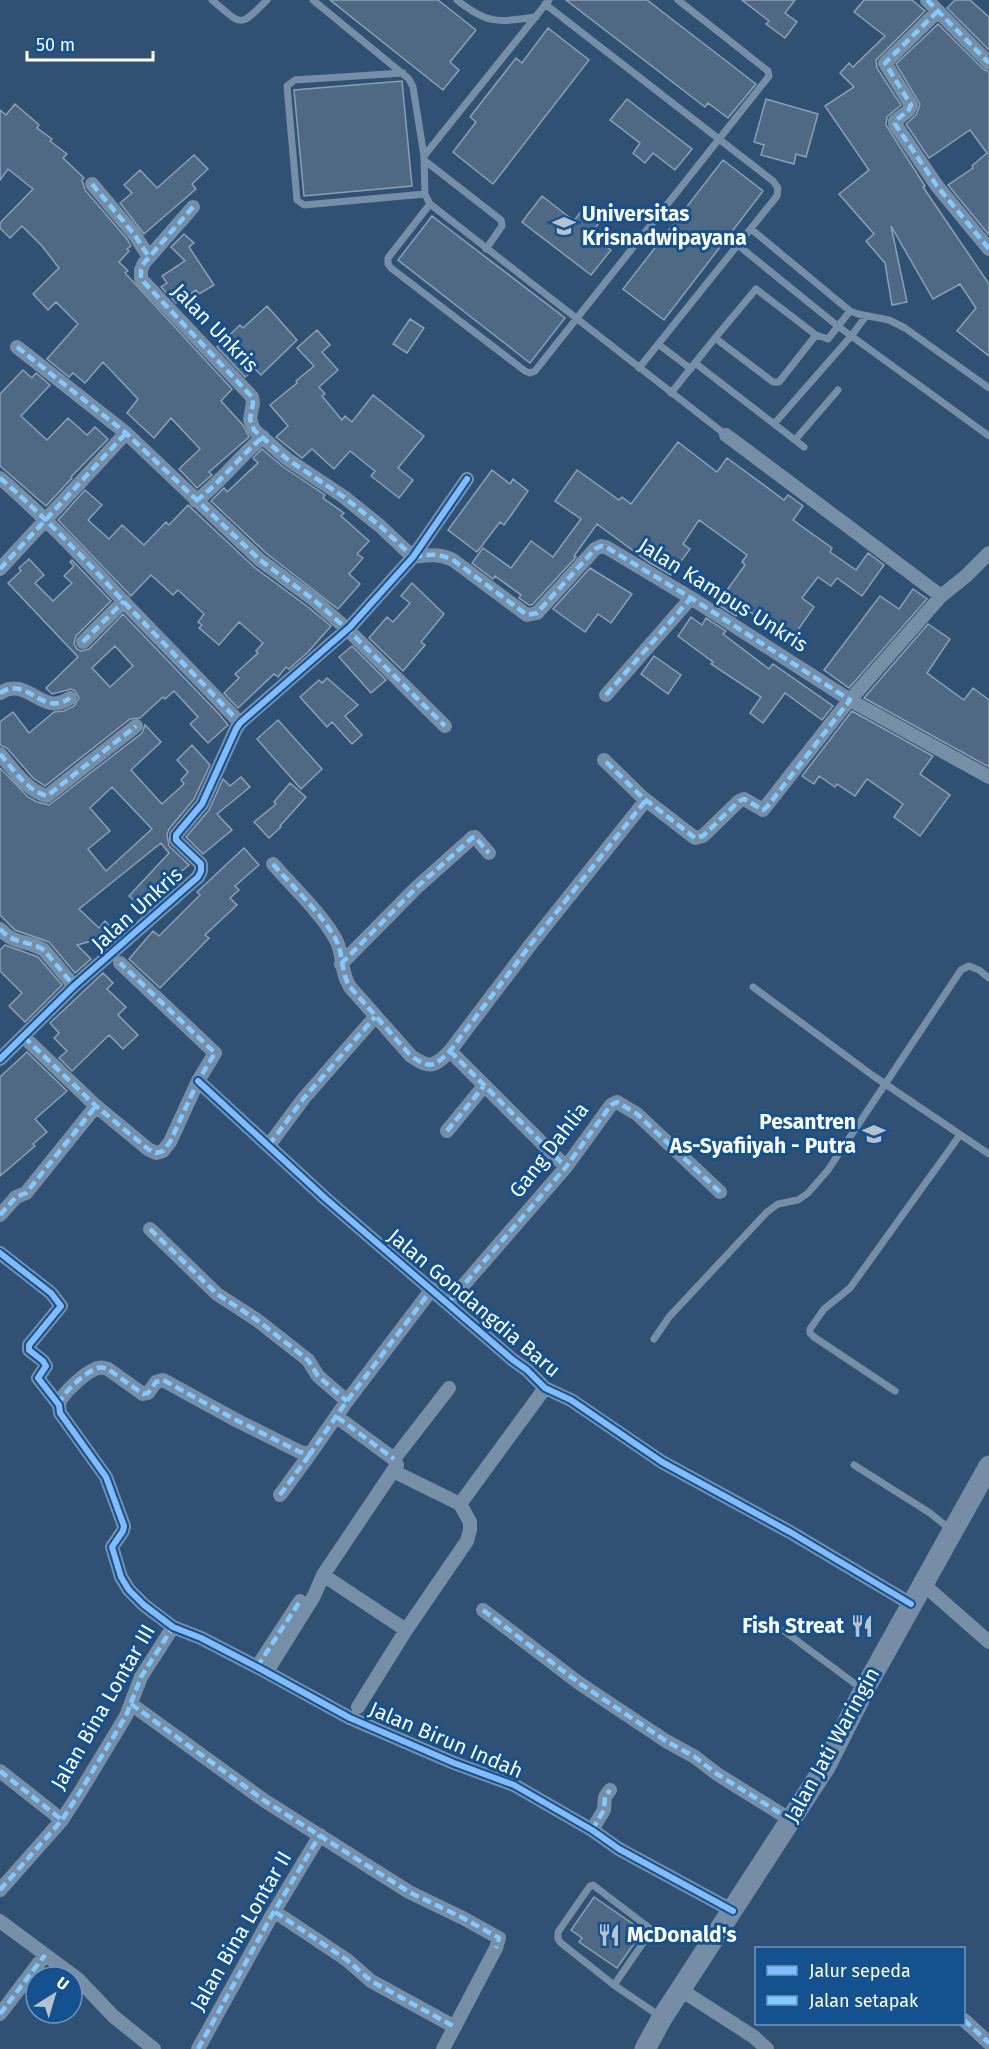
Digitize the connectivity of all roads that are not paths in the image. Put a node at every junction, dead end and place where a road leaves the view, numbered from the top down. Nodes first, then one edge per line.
1 (212, 0) edge
2 (267, 0) edge
3 (313, 0) edge
4 (457, 0) edge
5 (678, 0) edge
6 (927, 0) edge
7 (547, 2) edge
8 (938, 11) junction
9 (536, 17) junction
10 (989, 63) edge
11 (404, 73) junction
12 (718, 138) junction
13 (424, 158) junction
14 (92, 184) dead end
15 (425, 194) junction
16 (430, 204) junction
17 (193, 207) dead end
18 (751, 229) junction
19 (739, 246) junction
20 (486, 249) junction
21 (989, 249) edge
22 (149, 256) junction
23 (850, 311) junction
24 (866, 316) junction
25 (576, 319) junction
26 (839, 327) junction
27 (852, 334) junction
28 (816, 335) junction
29 (715, 338) junction
30 (658, 344) junction
31 (17, 347) dead end
32 (693, 366) junction
33 (639, 368) junction
34 (989, 388) edge
35 (838, 390) dead end
36 (671, 393) junction
37 (774, 424) junction
38 (126, 433) junction
39 (726, 435) joint
40 (989, 436) edge
41 (263, 437) junction
42 (795, 440) junction
43 (804, 447) dead end
44 (0, 478) edge
45 (467, 479) dead end
46 (196, 501) junction
47 (45, 519) junction
48 (989, 554) edge
49 (413, 557) junction
50 (0, 569) edge
51 (941, 596) junction
52 (691, 598) junction
53 (124, 601) junction
54 (347, 629) junction
55 (83, 642) dead end
56 (0, 693) edge
57 (606, 695) dead end
58 (70, 698) dead end
59 (850, 700) junction
60 (240, 723) junction
61 (136, 726) dead end
62 (445, 726) dead end
63 (0, 754) edge
64 (604, 760) dead end
65 (989, 777) edge
66 (646, 800) junction
67 (489, 853) dead end
68 (273, 864) dead end
69 (0, 928) edge
70 (120, 963) dead end
71 (341, 964) junction
72 (989, 978) edge
73 (74, 986) junction
74 (753, 987) dead end
75 (375, 1017) junction
76 (24, 1037) junction
77 (450, 1052) junction
78 (0, 1059) edge
79 (198, 1080) junction
80 (886, 1084) junction
81 (484, 1086) junction
82 (96, 1106) junction
83 (447, 1131) dead end
84 (960, 1135) junction
85 (269, 1145) junction
86 (989, 1155) edge
87 (566, 1167) junction
88 (720, 1192) dead end
89 (0, 1215) edge
90 (150, 1228) dead end
91 (0, 1253) edge
92 (432, 1290) junction
93 (448, 1303) junction
94 (654, 1339) dead end
95 (449, 1388) dead end
96 (545, 1388) junction
97 (895, 1391) dead end
98 (347, 1401) junction
99 (58, 1405) junction
100 (337, 1417) junction
101 (310, 1454) junction
102 (394, 1465) junction
103 (854, 1465) dead end
104 (989, 1466) edge
105 (280, 1495) dead end
106 (459, 1504) junction
107 (953, 1532) junction
108 (323, 1575) junction
109 (923, 1584) junction
110 (300, 1601) dead end
111 (911, 1604) junction
112 (483, 1610) dead end
113 (173, 1627) junction
114 (406, 1630) junction
115 (784, 1632) dead end
116 (989, 1642) edge
117 (264, 1666) junction
118 (864, 1690) junction
119 (131, 1704) junction
120 (358, 1707) dead end
121 (0, 1771) edge
122 (610, 1790) dead end
123 (62, 1820) junction
124 (791, 1820) junction
125 (592, 1830) junction
126 (320, 1834) junction
127 (0, 1890) edge
128 (732, 1911) junction
129 (275, 1912) junction
130 (0, 1921) edge
131 (45, 1955) junction
132 (614, 1985) junction
133 (681, 1990) junction
134 (0, 2014) edge
135 (662, 2018) junction
136 (965, 2022) edge
137 (455, 2027) junction
138 (989, 2043) edge
139 (154, 2049) edge
140 (198, 2049) edge
141 (443, 2049) edge
142 (645, 2049) edge
143 (767, 2049) edge

1 - 2 lane
3 - 11 lane
4 - 9 lane
5 - 12 lane
6 - 8 street
7 - 9 lane
7 - 12 lane
8 - 10 street
8 - 21 street
9 - 13 lane
11 - 13 lane
11 - 15 lane
12 - 18 lane
12 - 25 lane
13 - 15 lane
13 - 20 lane
14 - 22 street
15 - 16 lane
16 - 20 lane
16 - 25 lane
17 - 22 street
18 - 19 lane
18 - 23 lane
19 - 26 lane
19 - 30 lane
20 - 25 lane
22 - 41 street, Jalan Unkris
23 - 24 lane
23 - 26 lane
24 - 27 lane
24 - 34 lane
25 - 33 lane
26 - 27 lane
26 - 28 lane
27 - 37 lane
27 - 40 lane
28 - 29 lane
28 - 29 lane
29 - 32 lane
30 - 32 lane
30 - 33 lane
31 - 38 street
32 - 36 lane
32 - 37 lane
33 - 36 lane
35 - 42 lane
36 - 39 lane
37 - 42 lane
38 - 46 street
38 - 47 street
39 - 51 street
41 - 46 street
41 - 49 street, Jalan Unkris
42 - 43 lane
44 - 47 street
45 - 49 street
46 - 54 street
47 - 50 street
47 - 53 street
48 - 51 street
49 - 52 street, Jalan Kampus Unkris
49 - 54 street, Jalan Unkris
51 - 59 street
52 - 57 street
52 - 59 street, Jalan Kampus Unkris
53 - 55 street
53 - 60 street
54 - 60 street, Jalan Unkris
54 - 62 street
56 - 58 street
59 - 65 street, Jalan Kampus Unkris
59 - 66 street
60 - 73 street, Jalan Unkris
61 - 63 street
64 - 66 street
66 - 77 street
67 - 71 street
68 - 71 street
69 - 73 street
70 - 79 street
71 - 75 street
72 - 80 lane
73 - 76 street, Jalan Unkris
74 - 80 lane
75 - 77 street
75 - 85 street
76 - 78 street, Jalan Unkris
76 - 82 street
77 - 81 street
79 - 82 street
79 - 85 street, Jalan Gondangdia Baru
80 - 84 lane
80 - 94 lane
81 - 83 street
81 - 87 street
82 - 89 street
84 - 86 lane
84 - 97 lane
85 - 92 street, Jalan Gondangdia Baru
87 - 88 street, Gang Dahlia
87 - 93 street, Gang Dahlia
90 - 98 street
91 - 99 street
92 - 93 street, Jalan Gondangdia Baru
92 - 98 street
93 - 96 street, Jalan Gondangdia Baru
95 - 102 street
96 - 106 street
96 - 111 street, Jalan Gondangdia Baru
98 - 100 street
99 - 101 street
99 - 113 street, Jalan Birun Indah
100 - 101 street
100 - 102 street
101 - 105 street
102 - 106 street
102 - 108 street
103 - 107 lane
104 - 107 main road, Jalan Jati Waringin
106 - 114 street
107 - 109 main road, Jalan Jati Waringin
108 - 114 street
108 - 117 street
109 - 111 main road, Jalan Jati Waringin
109 - 116 street
110 - 117 street
111 - 118 main road, Jalan Jati Waringin
112 - 124 street
113 - 117 street, Jalan Birun Indah
113 - 119 street, Jalan Bina Lontar III
114 - 120 street
115 - 118 lane
117 - 125 street, Jalan Birun Indah
118 - 124 main road, Jalan Jati Waringin
119 - 123 street, Jalan Bina Lontar III
119 - 126 street
121 - 123 street
122 - 125 street
123 - 127 street, Jalan Bina Lontar III
124 - 128 main road, Jalan Jati Waringin
125 - 128 street, Jalan Birun Indah
126 - 129 street, Jalan Bina Lontar II
126 - 137 street
128 - 133 main road, Jalan Jati Waringin
129 - 137 street
129 - 140 street, Jalan Bina Lontar II
130 - 131 street
131 - 134 street
131 - 139 street
132 - 132 lane
132 - 135 lane
133 - 135 main road, Jalan Jati Waringin
133 - 143 street
135 - 142 main road, Jalan Jati Waringin
136 - 138 street
137 - 141 street

